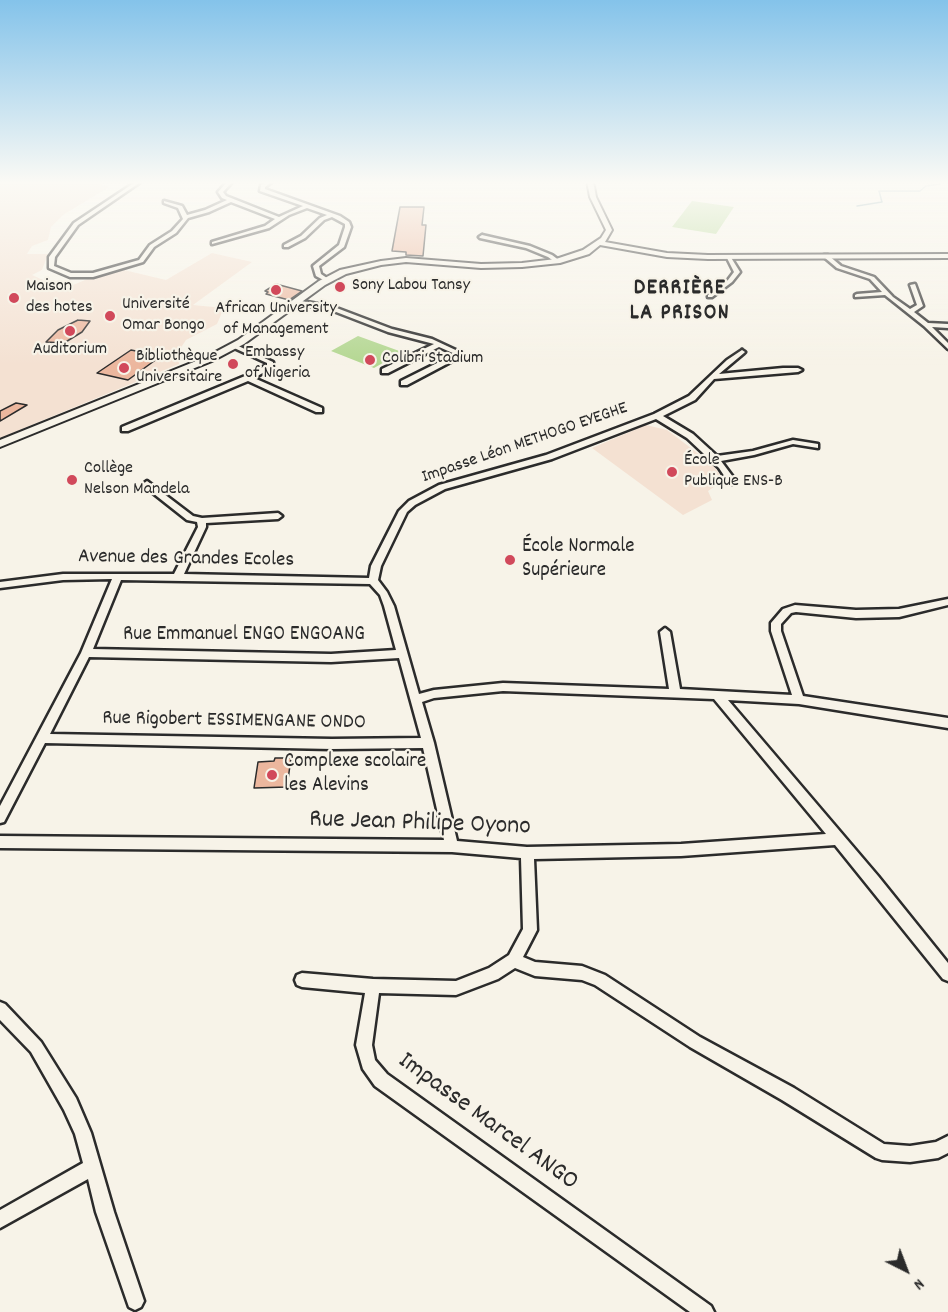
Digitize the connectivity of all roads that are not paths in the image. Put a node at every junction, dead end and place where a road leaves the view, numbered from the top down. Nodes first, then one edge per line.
1 (63, 242) edge
2 (157, 242) edge
3 (293, 242) edge
4 (343, 242) edge
5 (506, 242) edge
6 (600, 243) joint
7 (286, 246) dead end
8 (826, 256) junction
9 (948, 256) edge
10 (728, 257) junction
11 (558, 261) junction
12 (327, 280) junction
13 (913, 285) dead end
14 (886, 293) junction
15 (710, 296) dead end
16 (857, 296) dead end
17 (296, 302) junction
18 (910, 312) junction
19 (926, 325) junction
20 (948, 326) edge
21 (437, 345) junction
22 (234, 346) junction
23 (948, 347) edge
24 (742, 352) dead end
25 (798, 370) dead end
26 (385, 371) dead end
27 (712, 377) junction
28 (248, 378) junction
29 (404, 383) dead end
30 (319, 410) dead end
31 (661, 414) junction
32 (125, 429) dead end
33 (0, 444) edge
34 (815, 446) dead end
35 (716, 459) junction
36 (732, 481) dead end
37 (147, 484) dead end
38 (278, 516) dead end
39 (201, 521) junction
40 (118, 576) junction
41 (177, 578) junction
42 (373, 580) junction
43 (0, 585) edge
44 (948, 602) edge
45 (665, 632) dead end
46 (86, 653) junction
47 (402, 654) junction
48 (675, 693) junction
49 (717, 695) junction
50 (416, 699) junction
51 (799, 700) junction
52 (948, 723) edge
53 (41, 738) junction
54 (428, 743) junction
55 (0, 818) edge
56 (838, 839) junction
57 (0, 842) edge
58 (452, 846) junction
59 (527, 853) junction
60 (514, 960) junction
61 (948, 974) edge
62 (302, 980) dead end
63 (373, 986) junction
64 (0, 1009) edge
65 (948, 1144) edge
66 (93, 1167) junction
67 (0, 1219) edge
68 (135, 1301) dead end
69 (705, 1312) edge

1 - 2 street
3 - 7 street
4 - 12 street
5 - 11 street
6 - 10 main road
6 - 11 main road
8 - 9 main road
8 - 10 main road
8 - 14 street
10 - 15 street
11 - 12 main road
12 - 17 main road
13 - 18 street
14 - 16 street
14 - 18 street
17 - 21 street
17 - 22 main road
18 - 19 street
19 - 20 street
19 - 23 street
21 - 26 street
21 - 29 street
22 - 28 street
22 - 33 main road
24 - 27 street, Impasse Léon METHOGO EYEGHE
25 - 27 street
27 - 31 street, Impasse Léon METHOGO EYEGHE
28 - 30 street
28 - 32 street
31 - 35 street
31 - 42 street, Impasse Léon METHOGO EYEGHE
34 - 35 street
35 - 36 street
37 - 39 street
38 - 39 street
39 - 41 street
40 - 41 street, Avenue des Grandes Ecoles
40 - 43 street, Avenue des Grandes Ecoles
40 - 46 street
41 - 42 street, Avenue des Grandes Ecoles
42 - 47 street
44 - 51 street
45 - 48 street
46 - 47 street, Rue Emmanuel ENGO ENGOANG
46 - 53 street
47 - 50 street
48 - 49 street
48 - 50 street
49 - 51 street
49 - 56 street
50 - 54 street
51 - 52 street
53 - 54 street, Rue Rigobert ESSIMENGANE ONDO
53 - 55 street
54 - 58 street
56 - 59 street, Rue Jean Philipe Oyono
56 - 61 street
57 - 58 street, Rue Jean Philipe Oyono
58 - 59 street, Rue Jean Philipe Oyono
59 - 60 street
60 - 63 street
60 - 65 street
62 - 63 street
63 - 69 street, Impasse Marcel ANGO
64 - 66 street
66 - 67 street
66 - 68 street

